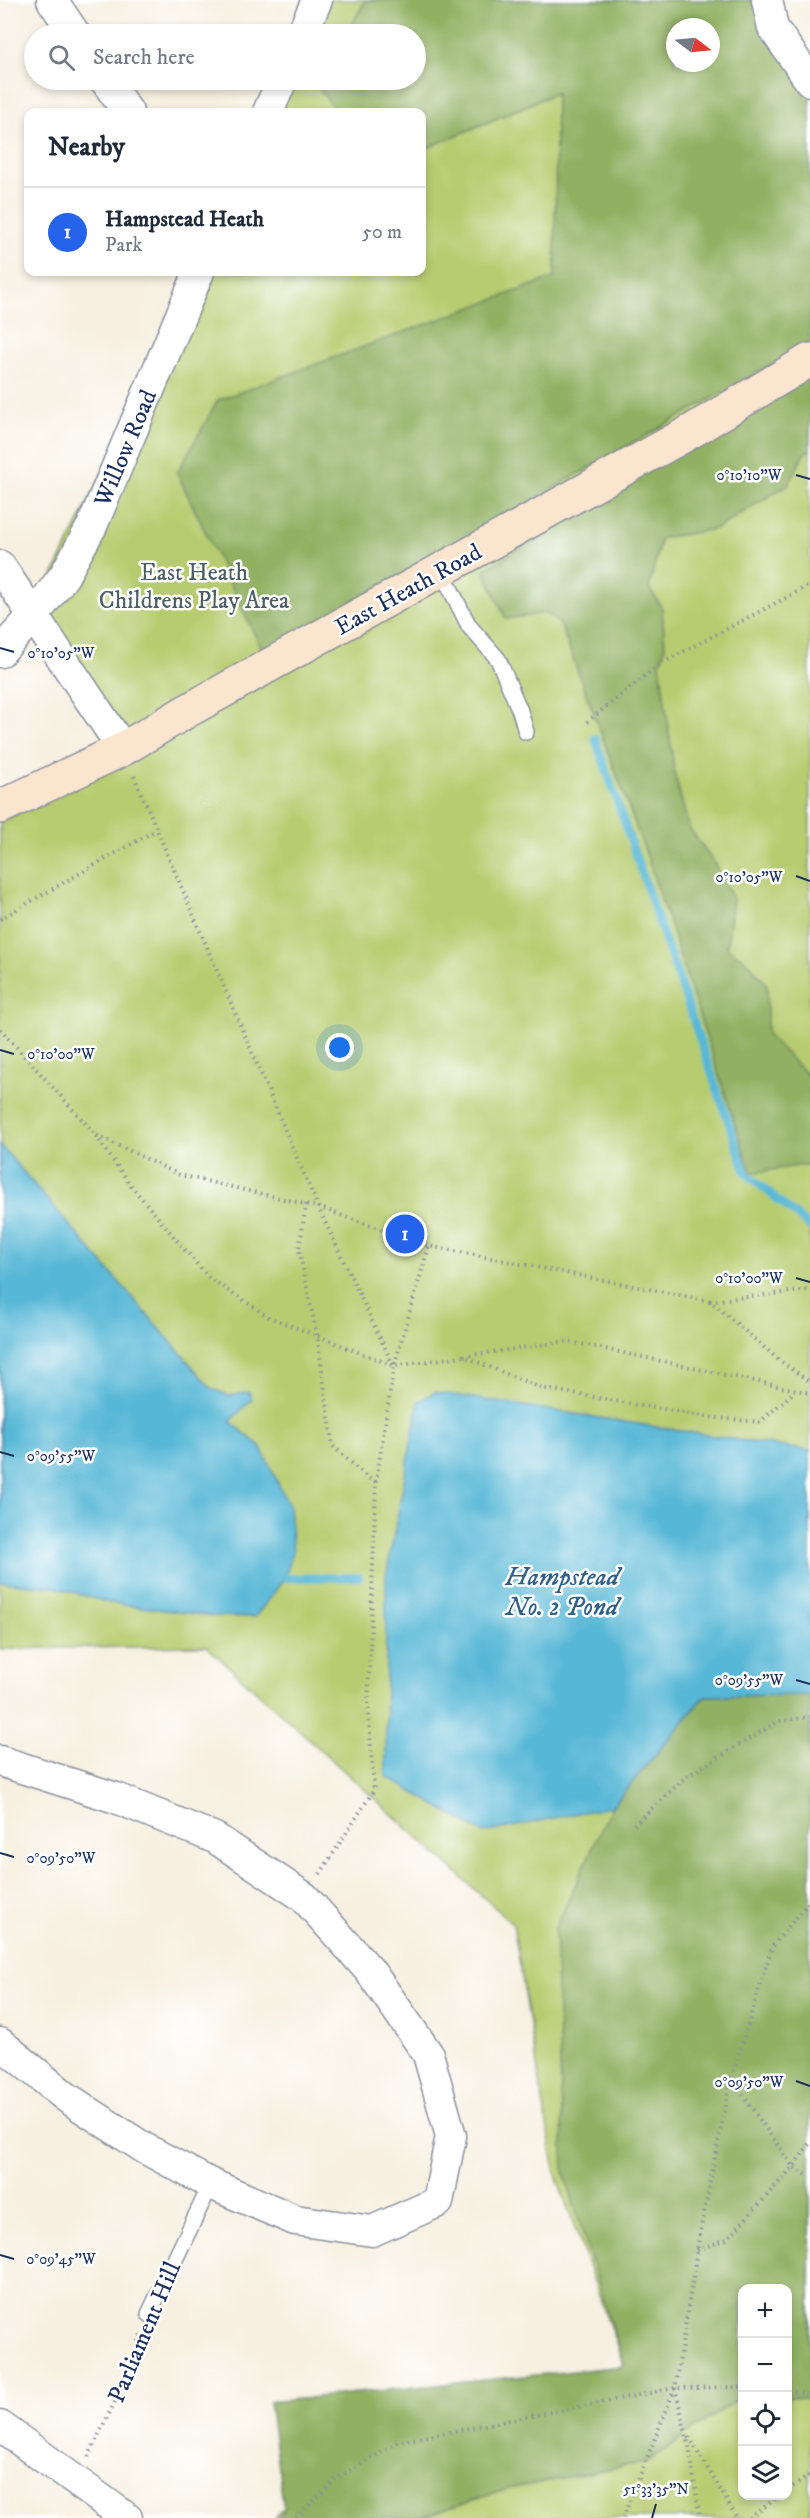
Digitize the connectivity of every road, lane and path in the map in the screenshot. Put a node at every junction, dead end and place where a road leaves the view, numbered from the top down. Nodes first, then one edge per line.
1 (52, 0) edge
2 (316, 0) edge
3 (767, 0) edge
4 (68, 24) edge
5 (306, 24) edge
6 (810, 81) edge
7 (112, 90) edge
8 (278, 90) edge
9 (125, 108) edge
10 (270, 108) edge
11 (197, 276) edge
12 (810, 360) edge
13 (0, 566) edge
14 (441, 570) junction
15 (810, 585) edge
16 (34, 615) junction
17 (0, 652) edge
18 (587, 722) dead end
19 (526, 732) dead end
20 (123, 749) junction
21 (0, 807) edge
22 (156, 830) junction
23 (0, 919) edge
24 (0, 1029) edge
25 (96, 1135) junction
26 (306, 1204) junction
27 (318, 1207) junction
28 (429, 1246) junction
29 (810, 1290) edge
30 (710, 1301) junction
31 (317, 1335) junction
32 (463, 1356) junction
33 (394, 1366) junction
34 (810, 1382) edge
35 (795, 1390) junction
36 (810, 1393) edge
37 (376, 1482) junction
38 (810, 1717) edge
39 (0, 1761) edge
40 (634, 1825) dead end
41 (304, 1897) junction
42 (810, 1901) edge
43 (0, 2043) edge
44 (731, 2079) junction
45 (810, 2143) edge
46 (793, 2167) junction
47 (810, 2177) edge
48 (211, 2184) junction
49 (697, 2250) junction
50 (149, 2314) joint
51 (738, 2387) edge
52 (675, 2388) junction
53 (792, 2392) edge
54 (810, 2394) edge
55 (0, 2426) edge
56 (685, 2432) junction
57 (810, 2475) edge
58 (75, 2478) junction
59 (792, 2487) edge
60 (774, 2500) edge
61 (128, 2518) edge
62 (296, 2518) edge
63 (623, 2518) edge
64 (700, 2518) edge
65 (737, 2518) edge
66 (750, 2518) edge

1 - 4 street
2 - 5 street
3 - 6 street
7 - 9 street
8 - 10 street
11 - 16 street, Willow Road
12 - 14 street, East Heath Road
13 - 16 street
14 - 19 lane
14 - 20 street, East Heath Road
15 - 18 path
16 - 17 street, Willow Road
16 - 20 street
20 - 21 street, East Heath Road
20 - 22 path
22 - 23 path
22 - 27 path
24 - 25 path
25 - 26 path
25 - 31 path
26 - 27 path
26 - 31 path
27 - 28 path
27 - 33 path
28 - 30 path
28 - 33 path
29 - 30 path
30 - 34 path
31 - 33 path
31 - 37 path
32 - 33 path
32 - 35 path
32 - 35 path
33 - 37 path
35 - 36 path
37 - 41 path
38 - 40 path
39 - 41 street
41 - 48 street
42 - 44 path
43 - 48 street
44 - 46 path
44 - 49 path
45 - 46 path
46 - 47 path
46 - 49 path
48 - 50 lane, Parliament Hill
49 - 52 path
50 - 58 path, Parliament Hill
51 - 52 path
52 - 56 path
52 - 62 path
52 - 63 path
53 - 54 path
55 - 58 street
56 - 64 path
56 - 65 path
57 - 59 path
58 - 61 street
60 - 66 path

